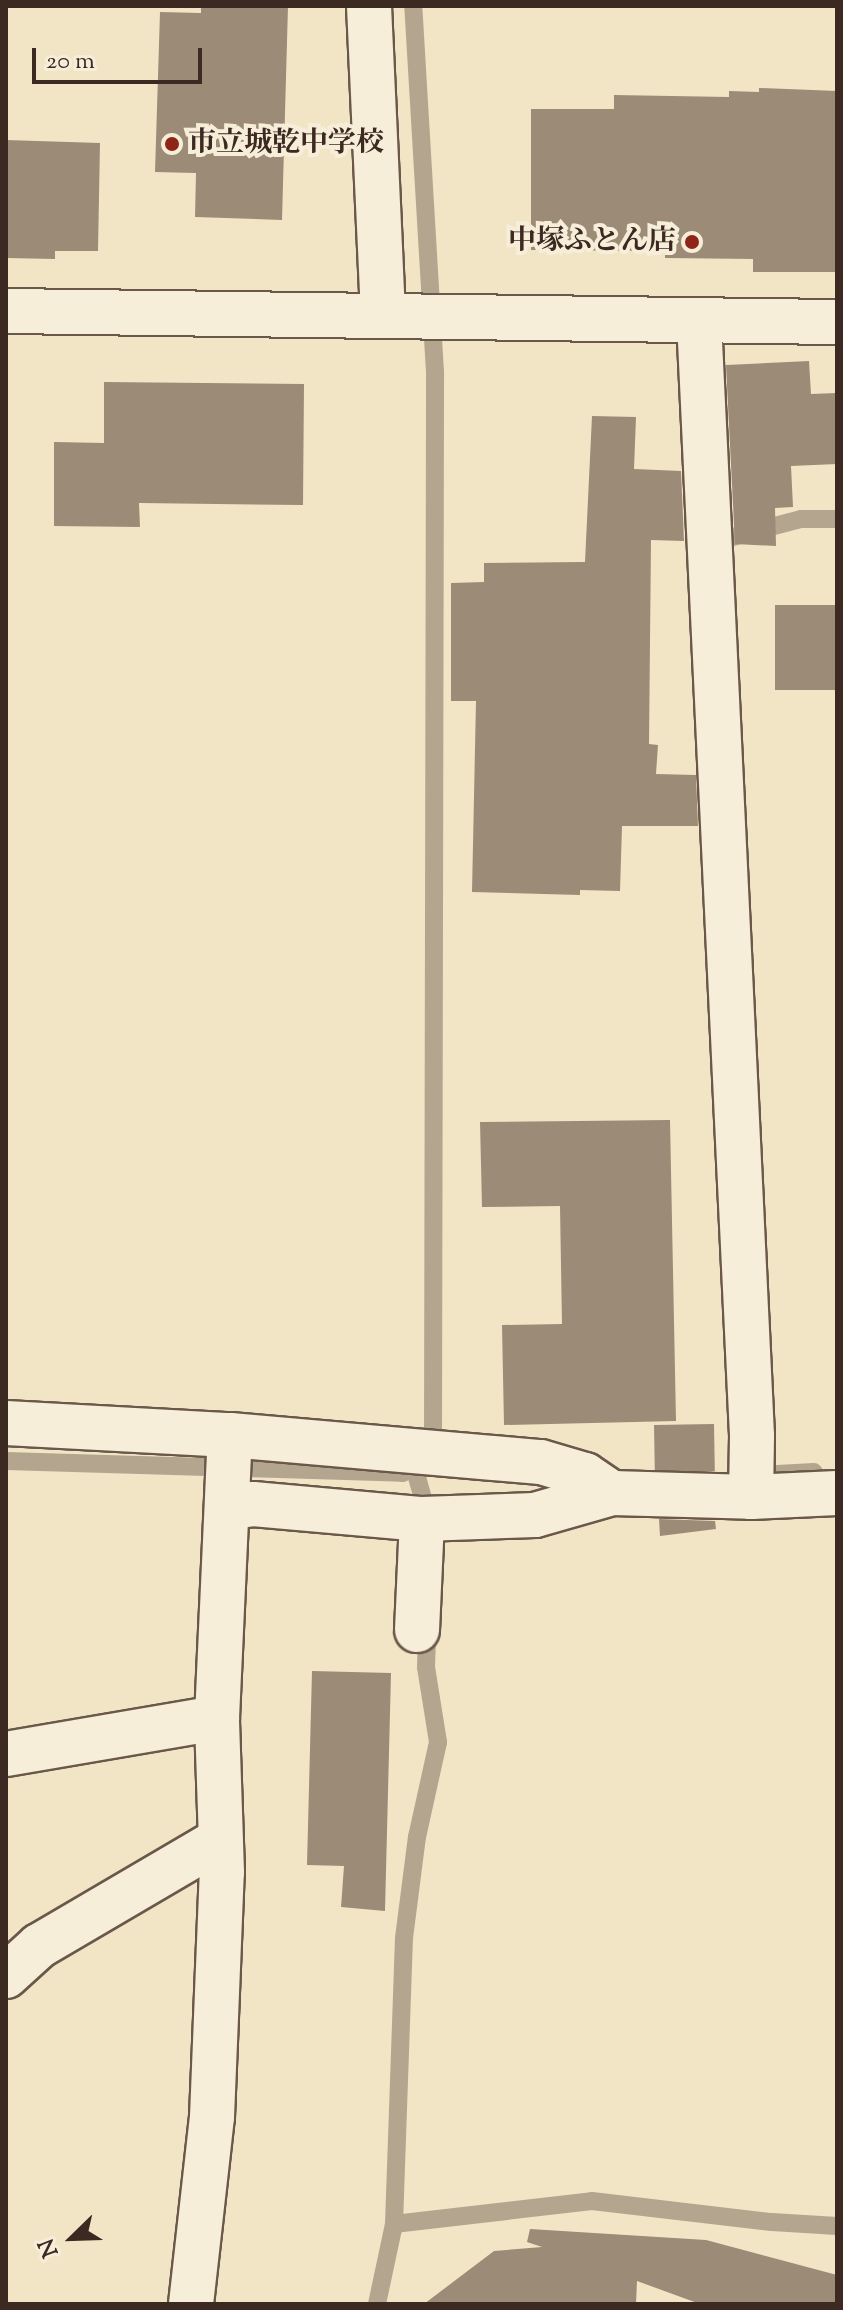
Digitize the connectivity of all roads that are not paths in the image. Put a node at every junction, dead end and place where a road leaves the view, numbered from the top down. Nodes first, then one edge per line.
1 (369, 6) edge
2 (6, 311) edge
3 (415, 317) junction
4 (699, 320) junction
5 (837, 322) edge
6 (6, 1423) edge
7 (472, 1456) junction
8 (229, 1470) junction
9 (612, 1493) junction
10 (837, 1493) edge
11 (751, 1497) junction
12 (435, 1518) junction
13 (417, 1630) dead end
14 (217, 1718) junction
15 (6, 1754) edge
16 (220, 1840) junction
17 (6, 1976) edge
18 (191, 2304) edge

1 - 3 street
2 - 3 street
3 - 4 street
4 - 5 street
4 - 11 street
6 - 8 street
7 - 8 street
7 - 9 street
7 - 12 street
8 - 12 street
8 - 14 street
9 - 11 street
9 - 12 street
10 - 11 street
12 - 13 street
14 - 15 street
14 - 16 street
16 - 17 street
16 - 18 street

